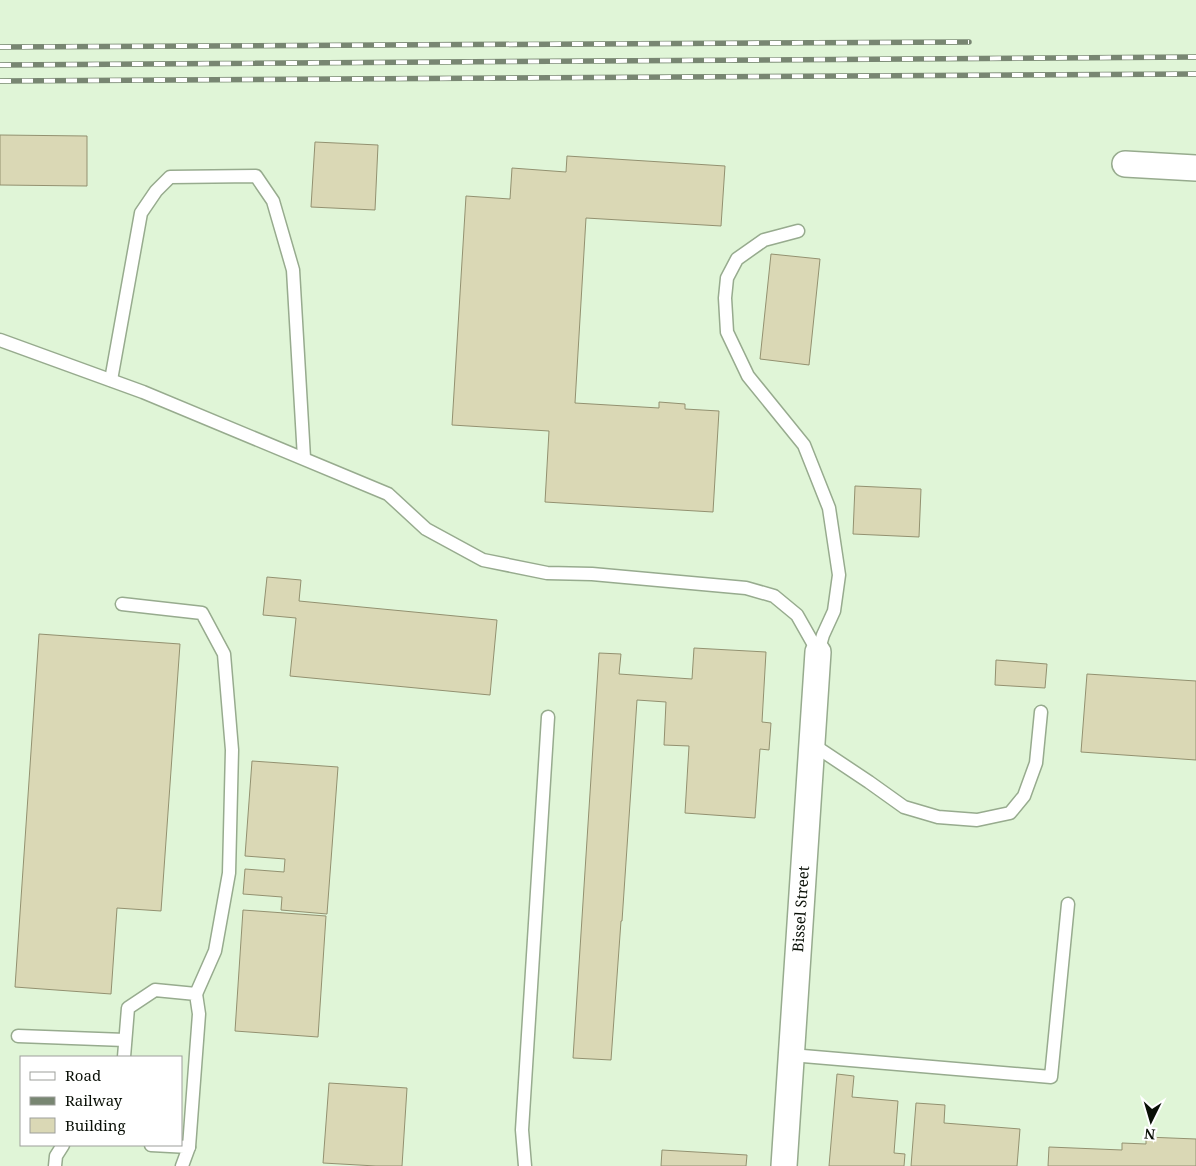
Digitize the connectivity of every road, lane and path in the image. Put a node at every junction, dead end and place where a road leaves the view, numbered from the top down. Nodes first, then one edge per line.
1 (1125, 164) dead end
2 (1196, 168) edge
3 (798, 231) dead end
4 (0, 340) edge
5 (111, 380) junction
6 (304, 458) junction
7 (122, 604) dead end
8 (818, 652) junction
9 (1041, 712) dead end
10 (548, 716) dead end
11 (812, 744) junction
12 (1068, 904) dead end
13 (196, 994) junction
14 (18, 1036) dead end
15 (126, 1040) junction
16 (791, 1055) junction
17 (124, 1056) edge
18 (62, 1146) edge
19 (170, 1146) edge
20 (189, 1147) junction
21 (55, 1166) edge
22 (182, 1166) edge
23 (525, 1166) edge
24 (784, 1166) edge

1 - 2 street
3 - 8 lane
4 - 5 lane
5 - 6 lane
5 - 6 lane
6 - 8 lane
7 - 13 lane
8 - 11 street, Bissel Street
9 - 11 lane
10 - 23 lane
11 - 16 street, Bissel Street
12 - 16 lane
13 - 15 lane
13 - 20 lane
14 - 15 lane
15 - 17 lane
16 - 24 street, Bissel Street
18 - 21 lane
19 - 20 lane
20 - 22 lane

